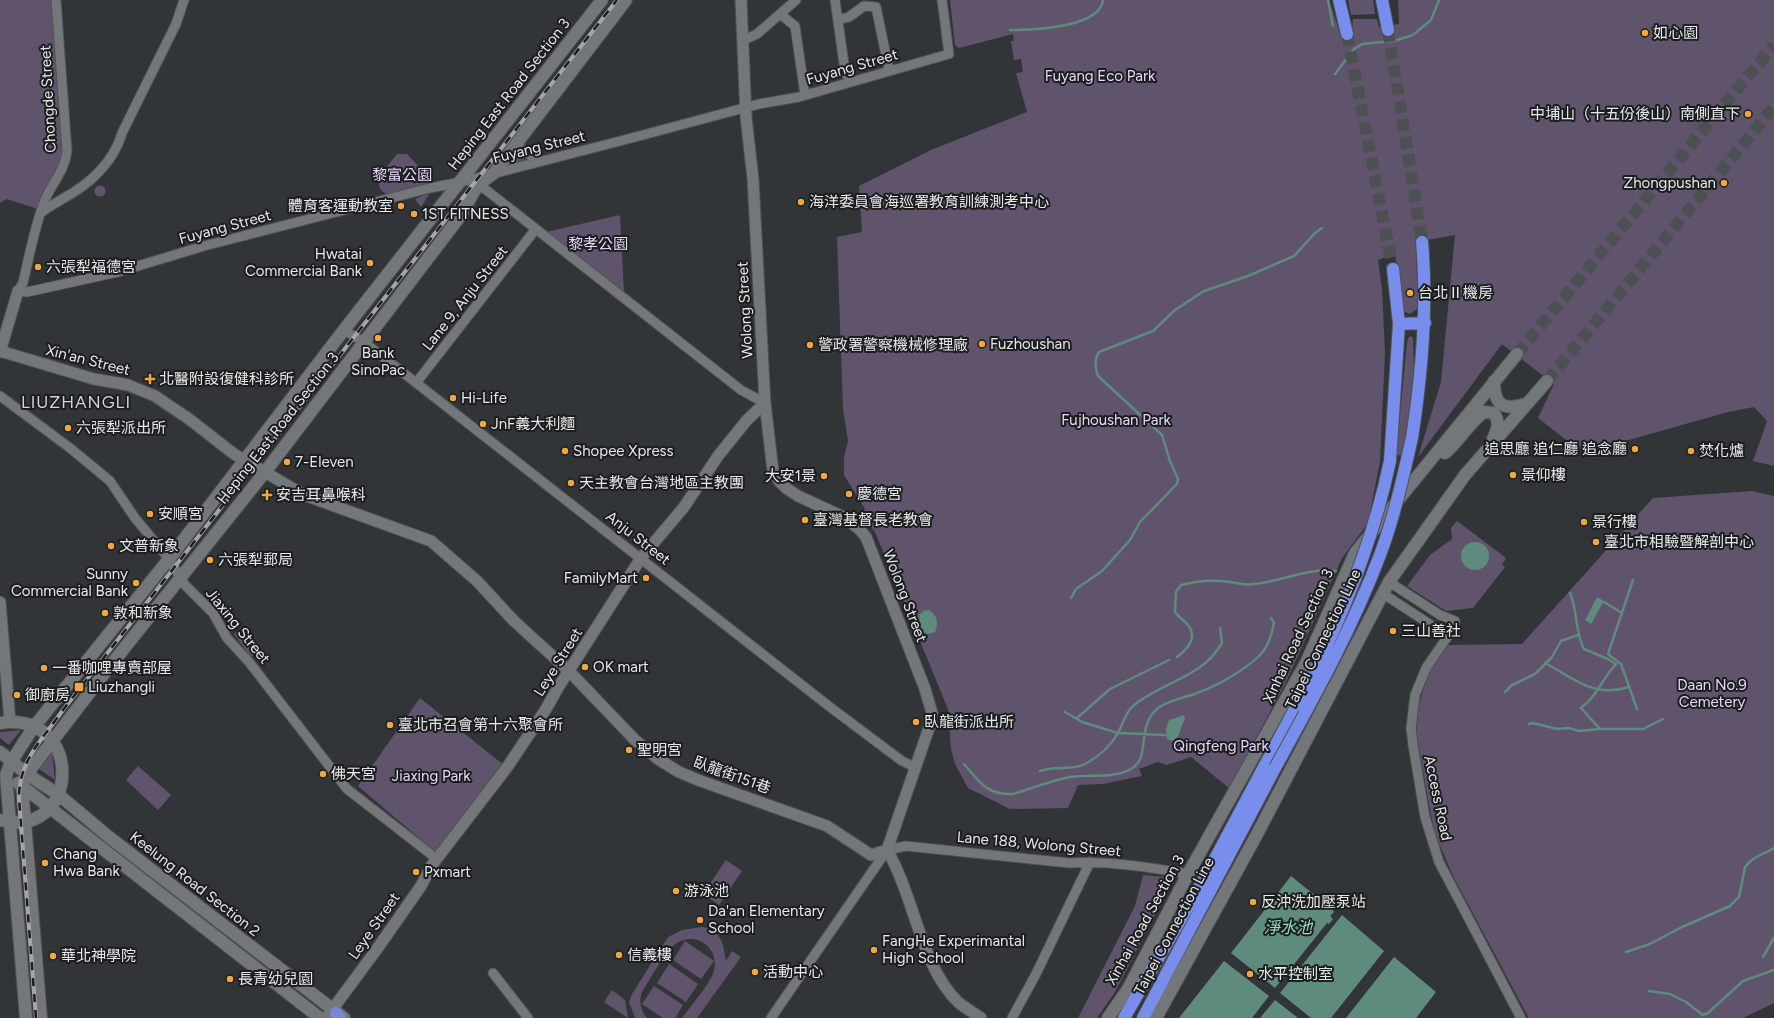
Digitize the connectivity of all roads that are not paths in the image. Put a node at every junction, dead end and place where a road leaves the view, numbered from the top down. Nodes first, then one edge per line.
1 (56, 0) edge
2 (184, 0) edge
3 (602, 0) edge
4 (626, 0) edge
5 (741, 0) edge
6 (796, 0) edge
7 (836, 0) edge
8 (942, 0) edge
9 (1339, 0) edge
10 (1382, 0) edge
11 (780, 14) junction
12 (838, 20) junction
13 (1388, 30) tunnel mouth
14 (1347, 34) tunnel mouth
15 (744, 40) junction
16 (889, 70) junction
17 (850, 82) junction
18 (805, 95) junction
19 (747, 107) junction
20 (516, 144) junction
21 (538, 162) junction
22 (494, 173) junction
23 (461, 182) junction
24 (477, 186) junction
25 (42, 212) junction
26 (535, 230) junction
27 (1422, 242) tunnel mouth
28 (1393, 268) tunnel mouth
29 (18, 291) junction
30 (1425, 323) junction
31 (1398, 324) junction
32 (344, 330) junction
33 (364, 342) junction
34 (0, 352) edge
35 (1517, 354) tunnel mouth
36 (1547, 380) tunnel mouth
37 (1494, 381) junction
38 (416, 383) junction
39 (0, 396) edge
40 (765, 403) junction
41 (1526, 404) junction
42 (1487, 449) junction
43 (244, 460) junction
44 (1424, 470) junction
45 (264, 472) junction
46 (641, 558) junction
47 (169, 559) junction
48 (180, 579) junction
49 (1389, 582) junction
50 (1382, 593) junction
51 (0, 602) edge
52 (1448, 636) junction
53 (569, 671) junction
54 (5, 723) edge
55 (33, 728) junction
56 (52, 742) junction
57 (0, 752) edge
58 (11, 762) junction
59 (1271, 764) junction
60 (915, 767) junction
61 (3, 772) edge
62 (27, 774) junction
63 (22, 785) junction
64 (58, 795) junction
65 (50, 807) junction
66 (5, 821) edge
67 (25, 821) junction
68 (887, 850) junction
69 (437, 859) junction
70 (1090, 862) junction
71 (1188, 874) junction
72 (493, 973) dead end
73 (336, 1015) edge
74 (26, 1018) edge
75 (41, 1018) edge
76 (320, 1018) edge
77 (528, 1018) edge
78 (771, 1018) edge
79 (981, 1018) edge
80 (1012, 1018) edge
81 (1108, 1018) edge
82 (1124, 1018) edge
83 (1143, 1018) edge
84 (1156, 1018) edge
85 (1521, 1018) edge

1 - 25 street, Chongde Street
2 - 25 street
3 - 23 main road, Heping East Road Section 3
4 - 20 main road, Heping East Road Section 3
5 - 15 street, Wolong Street
6 - 11 street
7 - 12 street
8 - 16 street, Fuyang Street
9 - 14 highway
10 - 13 highway
11 - 15 street
11 - 18 street
12 - 16 street
12 - 17 street
15 - 19 street, Wolong Street
16 - 17 street, Fuyang Street
17 - 18 street, Fuyang Street
18 - 19 street, Fuyang Street
19 - 21 street, Fuyang Street
19 - 40 street, Wolong Street
20 - 21 street
20 - 22 main road, Heping East Road Section 3
21 - 22 street, Fuyang Street
22 - 23 street, Fuyang Street
22 - 24 main road, Heping East Road Section 3
23 - 24 street
23 - 29 street, Fuyang Street
23 - 32 main road, Heping East Road Section 3
24 - 26 street
24 - 33 main road, Heping East Road Section 3
25 - 29 street, Chongde Street
26 - 38 street, Lane 9, Anju Street
26 - 40 street
27 - 30 highway, Taipei Connection Line
28 - 31 highway, Taipei Connection Line
29 - 34 street, Chongde Street
30 - 31 highway
30 - 59 highway, Taipei Connection Line, bridge
31 - 59 highway, Taipei Connection Line, bridge
32 - 33 street, Anju Street
32 - 43 main road, Heping East Road Section 3
33 - 38 street, Anju Street
33 - 45 main road, Heping East Road Section 3
34 - 43 street, Xin'an Street
35 - 37 main road, Xinhai Road Section 3
36 - 41 main road
37 - 41 main road
37 - 44 main road, Xinhai Road Section 3
38 - 46 street, Anju Street
39 - 47 street, Jiaxing Street
40 - 46 street, Leye Street
40 - 60 street, Wolong Street
41 - 42 main road
42 - 44 main road
42 - 49 main road
43 - 45 street, Xin'an Street
43 - 47 main road, Heping East Road Section 3
44 - 71 main road, Xinhai Road Section 3
45 - 48 main road, Heping East Road Section 3
45 - 53 street, Xin'an Street
46 - 53 street, Leye Street
46 - 60 street, Anju Street
47 - 48 street, Jiaxing Street
47 - 55 main road, Heping East Road Section 3
48 - 56 main road, Heping East Road Section 3
48 - 69 street, Jiaxing Street
49 - 50 main road
49 - 52 street, Access Road
50 - 52 street
50 - 84 main road
51 - 54 street
52 - 85 street, Access Road
53 - 68 street, 臥龍街151巷
53 - 69 street, Leye Street
54 - 55 main road
55 - 56 main road
55 - 58 main road, Heping East Road Section 3
56 - 62 main road, Heping East Road Section 3
56 - 64 main road
57 - 58 main road, Keelung Road Section 2
58 - 61 main road, Heping East Road Section 3
58 - 62 main road, Keelung Road Section 2
59 - 82 highway, Taipei Connection Line
59 - 83 highway, Taipei Connection Line
60 - 68 street, Wolong Street
61 - 63 main road, Keelung Road Section 2
61 - 66 main road, Heping East Road Section 3
62 - 63 main road, Heping East Road Section 3
62 - 64 main road, Keelung Road Section 2
63 - 65 main road, Keelung Road Section 2
63 - 67 main road, Heping East Road Section 3
64 - 65 main road
64 - 73 main road, Keelung Road Section 2
65 - 67 main road
65 - 76 main road, Keelung Road Section 2
66 - 67 main road
66 - 74 main road, Heping East Road Section 3
67 - 75 main road, Heping East Road Section 3
68 - 70 street, Lane 188, Wolong Street
68 - 78 street, Wolong Street
68 - 79 street
69 - 73 street, Leye Street
70 - 71 street, Lane 188, Wolong Street
70 - 80 street
71 - 81 main road, Xinhai Road Section 3
72 - 77 street

